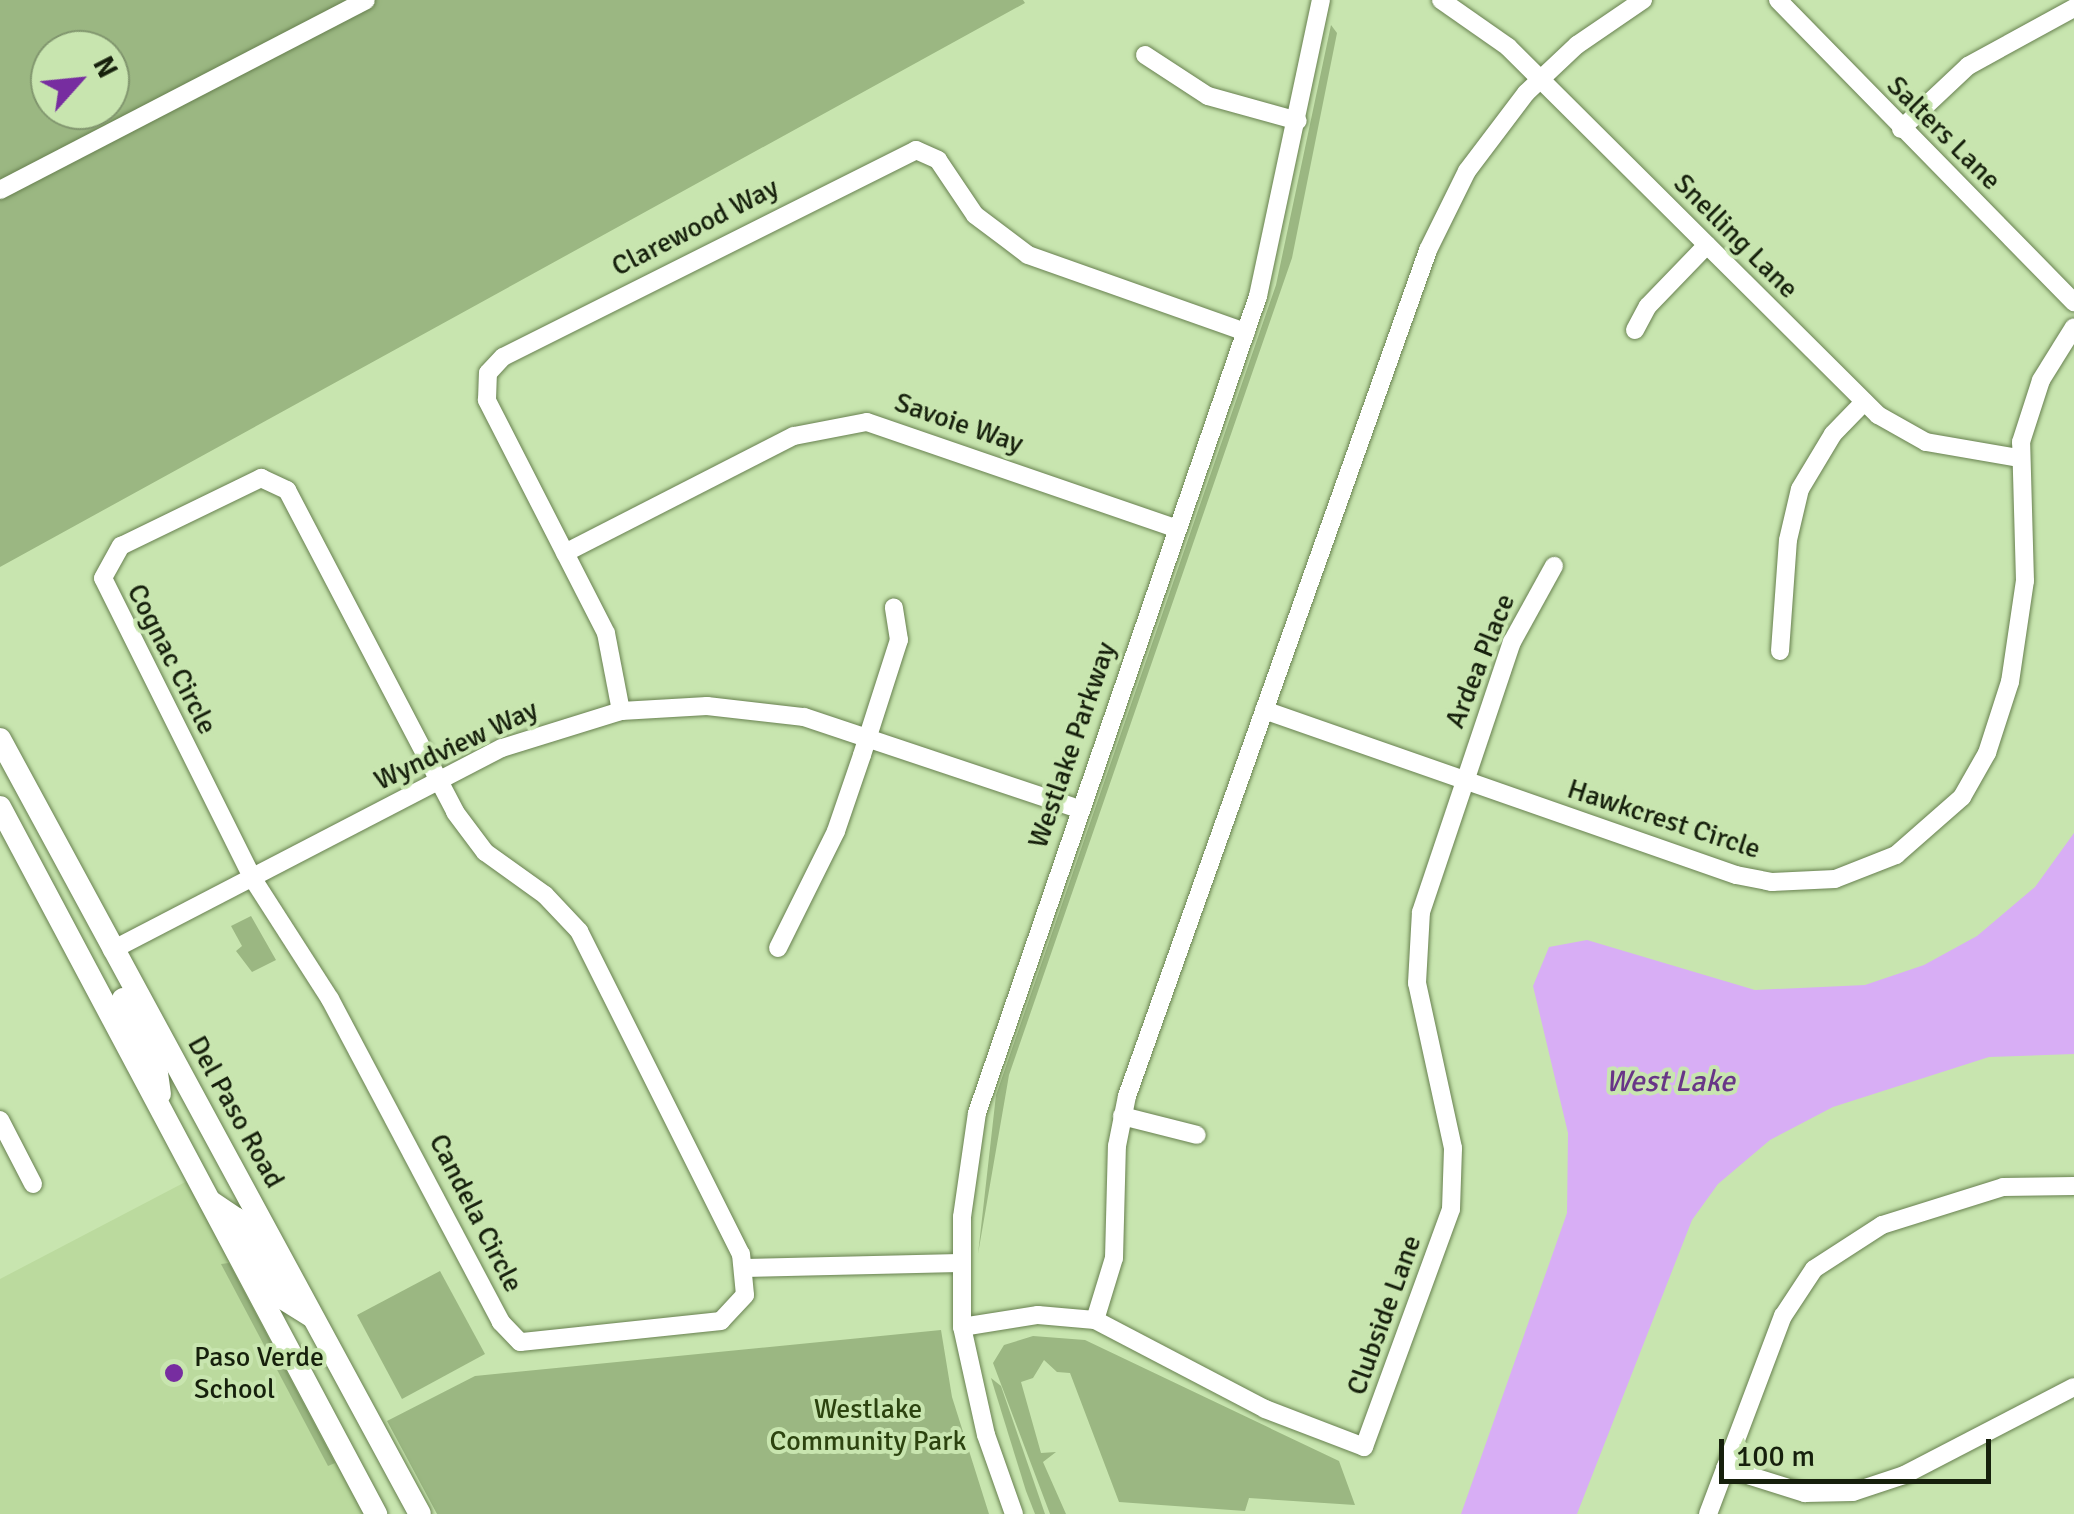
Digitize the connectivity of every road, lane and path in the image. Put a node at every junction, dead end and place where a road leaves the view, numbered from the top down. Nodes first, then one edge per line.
1 (366, 0) edge
2 (1321, 0) edge
3 (1441, 0) edge
4 (1643, 0) edge
5 (1778, 0) edge
6 (2074, 8) edge
7 (1145, 55) dead end
8 (1540, 79) junction
9 (1298, 121) junction
10 (1901, 129) junction
11 (0, 190) edge
12 (1706, 245) junction
13 (2074, 302) edge
14 (2074, 327) edge
15 (1636, 330) dead end
16 (1246, 332) junction
17 (1864, 402) junction
18 (2020, 458) junction
19 (1177, 529) junction
20 (565, 553) junction
21 (1554, 566) dead end
22 (894, 607) dead end
23 (1780, 651) dead end
24 (1264, 710) junction
25 (621, 711) junction
26 (869, 734) junction
27 (0, 738) edge
28 (437, 779) junction
29 (1464, 780) junction
30 (0, 807) edge
31 (1079, 809) junction
32 (253, 879) junction
33 (778, 948) dead end
34 (112, 950) junction
35 (163, 1113) junction
36 (1122, 1116) junction
37 (0, 1120) edge
38 (1198, 1135) dead end
39 (33, 1184) dead end
40 (2074, 1186) edge
41 (210, 1201) junction
42 (961, 1262) junction
43 (742, 1268) junction
44 (314, 1317) junction
45 (1094, 1320) junction
46 (962, 1327) junction
47 (2074, 1387) edge
48 (1725, 1468) junction
49 (376, 1514) edge
50 (420, 1514) edge
51 (1014, 1514) edge
52 (1708, 1514) edge

1 - 11 street
2 - 9 street, Westlake Parkway
3 - 8 street, Snelling Lane
4 - 8 street
5 - 10 street, Salters Lane
6 - 10 street
7 - 9 street
8 - 12 street, Snelling Lane
8 - 24 street
9 - 16 street, Westlake Parkway
10 - 13 street, Salters Lane
12 - 15 street
12 - 17 street, Snelling Lane
14 - 18 street, Hawkcrest Circle
16 - 19 street, Westlake Parkway
16 - 20 street, Clarewood Way
17 - 18 street, Snelling Lane
17 - 23 street
18 - 29 street, Hawkcrest Circle
19 - 20 street, Savoie Way
19 - 31 street, Westlake Parkway
20 - 25 street, Clarewood Way
21 - 29 street, Ardea Place
22 - 26 street
24 - 29 street, Hawkcrest Circle
24 - 36 street
25 - 26 street, Wyndview Way
25 - 28 street, Wyndview Way
26 - 31 street, Wyndview Way
26 - 33 street
27 - 34 street, Del Paso Road
28 - 32 street, Wyndview Way
28 - 32 street, Cognac Circle
28 - 43 street
29 - 45 street, Clubside Lane
30 - 35 street
31 - 42 street, Westlake Parkway
32 - 34 street, Wyndview Way
32 - 43 street, Candela Circle
34 - 35 street
34 - 44 street, Del Paso Road
35 - 41 street
36 - 38 street
36 - 45 street
37 - 39 street
40 - 48 street
41 - 44 street
41 - 49 street
42 - 43 street
42 - 46 street, Westlake Parkway
44 - 50 street, Del Paso Road
45 - 46 street, Clubside Lane
46 - 51 street, Westlake Parkway
47 - 48 street
48 - 52 street

